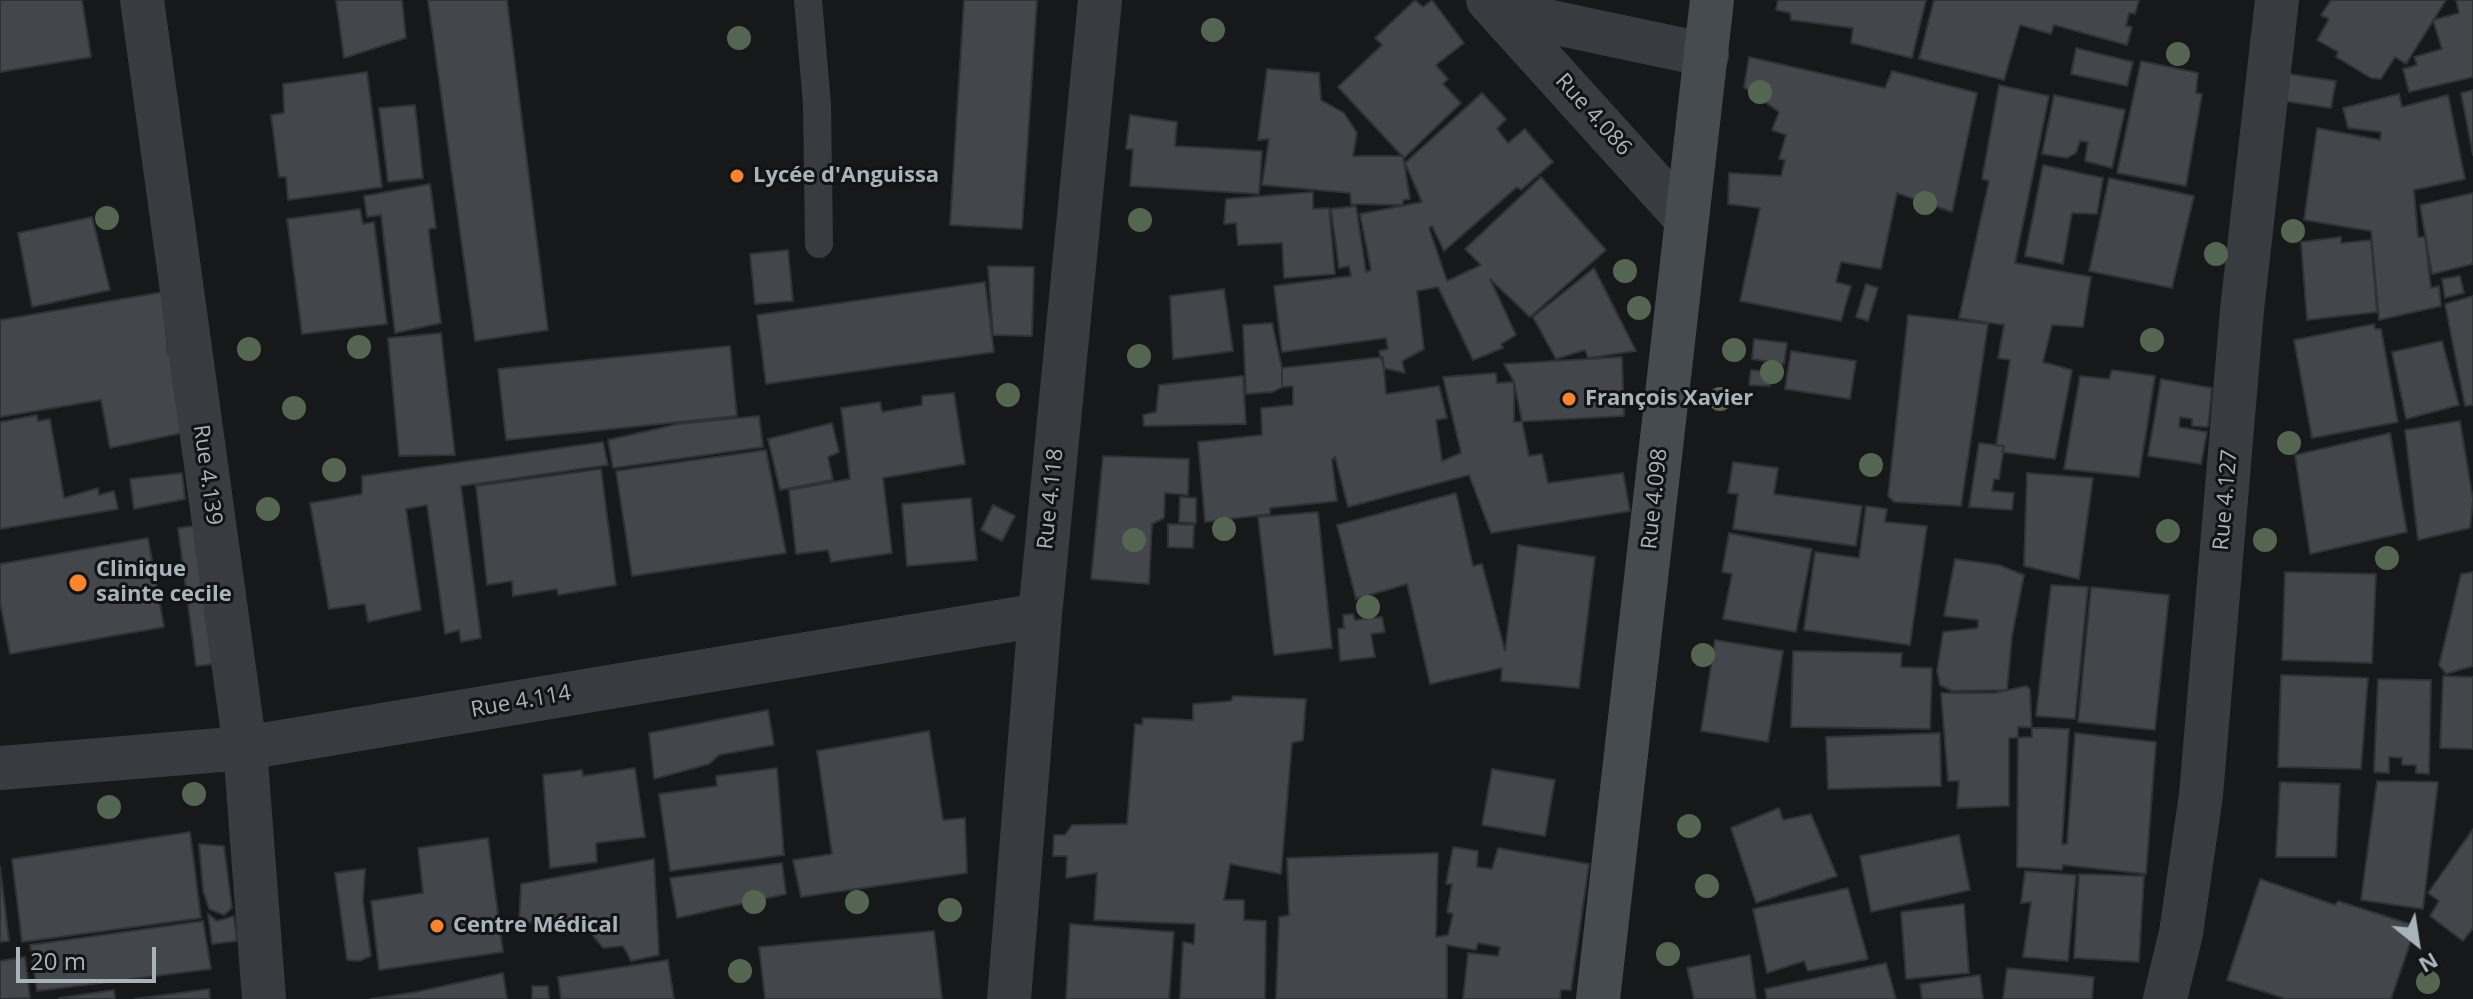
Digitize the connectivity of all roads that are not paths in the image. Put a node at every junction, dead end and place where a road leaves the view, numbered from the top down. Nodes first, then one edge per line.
1 (142, 0) edge
2 (808, 0) edge
3 (1100, 0) edge
4 (1712, 0) edge
5 (2277, 0) edge
6 (1494, 6) edge
7 (1707, 55) junction
8 (1686, 219) junction
9 (819, 244) dead end
10 (1040, 615) junction
11 (245, 748) junction
12 (0, 768) edge
13 (264, 999) edge
14 (1009, 999) edge
15 (1598, 999) edge
16 (2165, 999) edge

1 - 11 street, Rue 4.139
2 - 9 lane
3 - 10 street, Rue 4.118
4 - 7 main road, Rue 4.098
5 - 16 street, Rue 4.127
6 - 7 street, Rue 4.086
6 - 8 street, Rue 4.086
7 - 8 main road, Rue 4.098
8 - 15 main road, Rue 4.098
10 - 11 street, Rue 4.114
10 - 14 street, Rue 4.118
11 - 12 street, Rue 4.114
11 - 13 street, Rue 4.139

